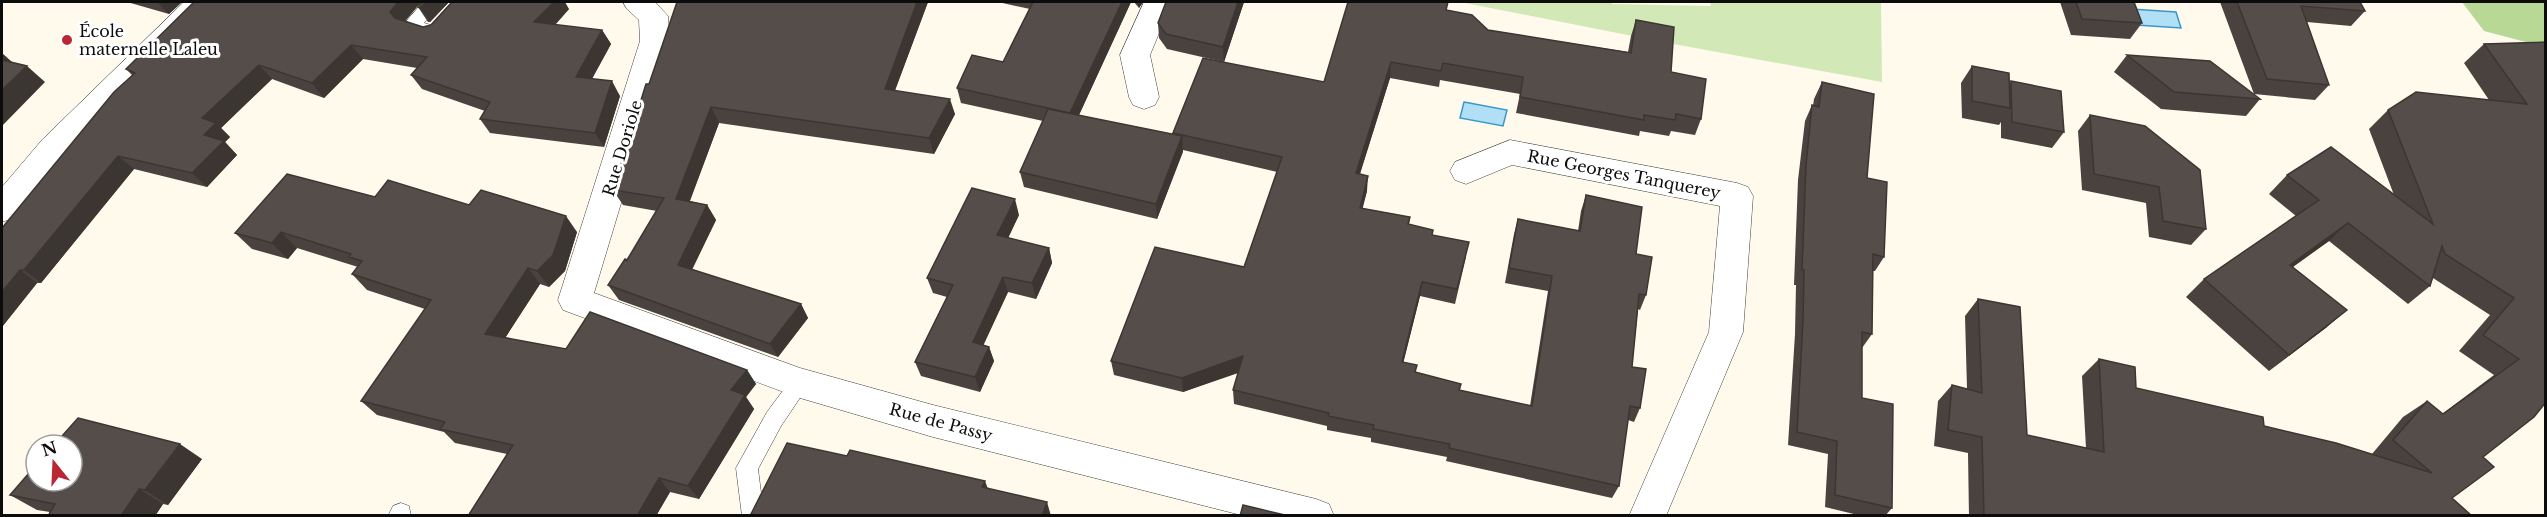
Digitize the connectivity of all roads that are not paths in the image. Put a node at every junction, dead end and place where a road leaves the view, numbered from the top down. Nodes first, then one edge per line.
1 (201, 2) edge
2 (433, 2) edge
3 (462, 2) edge
4 (637, 2) edge
5 (1158, 2) edge
6 (1144, 97) dead end
7 (1467, 171) dead end
8 (2, 209) edge
9 (575, 300) joint
10 (800, 383) junction
11 (753, 516) edge
12 (1316, 516) edge
13 (1647, 516) edge

1 - 8 street
2 - 3 lane
4 - 9 street, Rue Doriole
5 - 6 street
7 - 13 street, Rue Georges Tanquerey
9 - 10 street, Rue de Passy
10 - 11 lane
10 - 12 street, Rue de Passy

